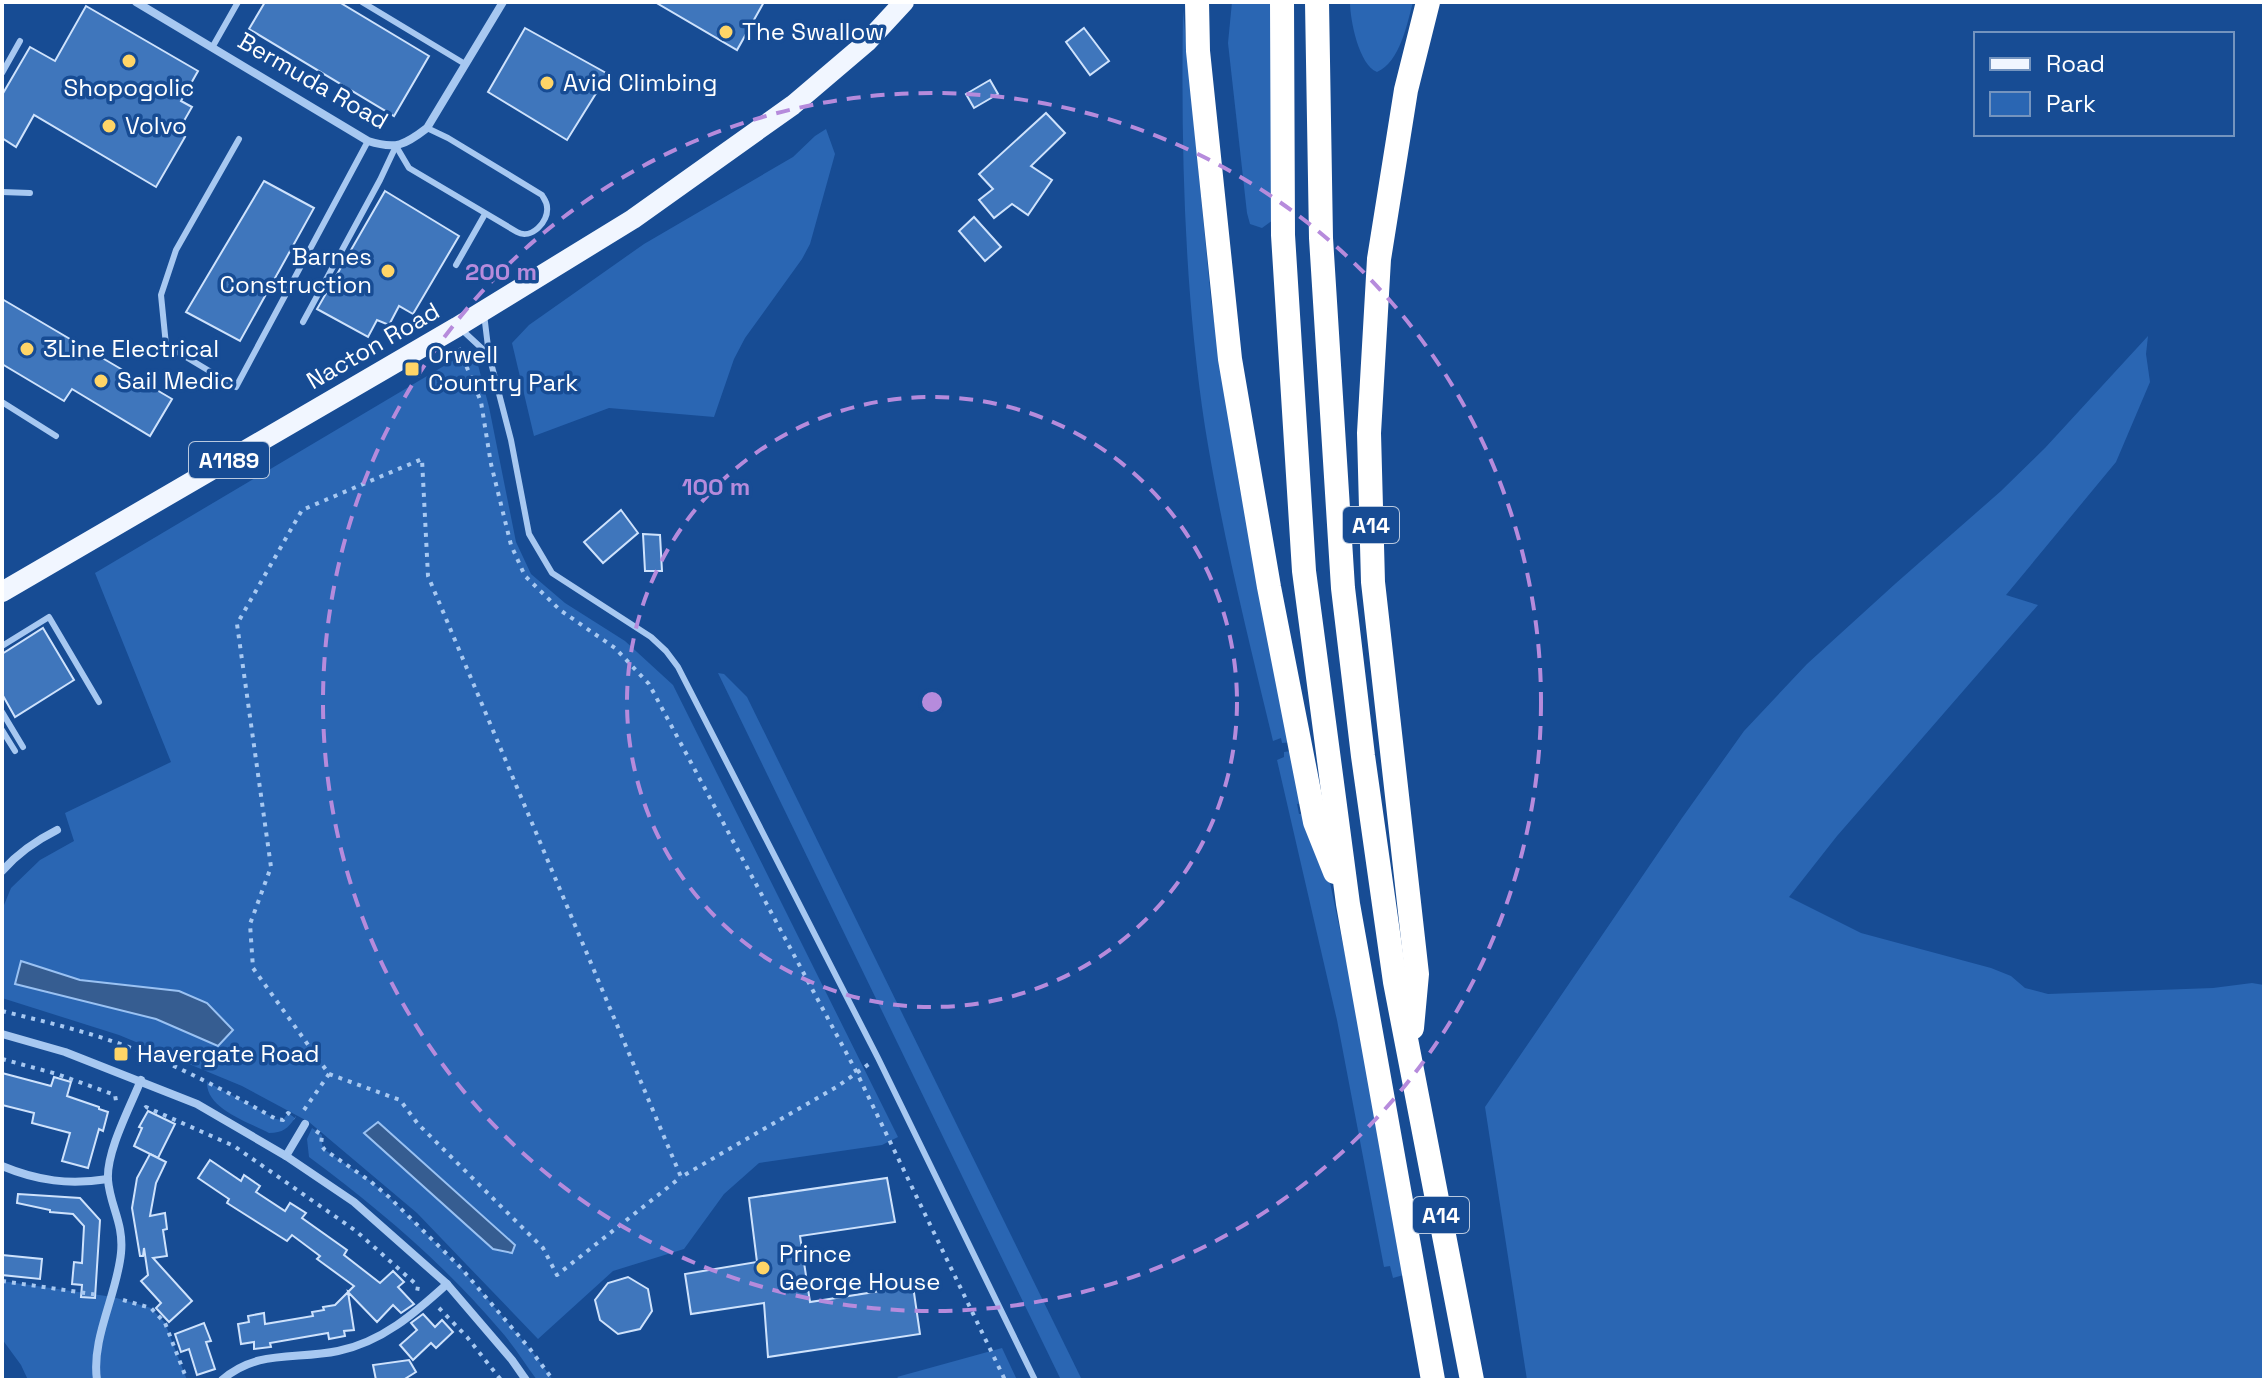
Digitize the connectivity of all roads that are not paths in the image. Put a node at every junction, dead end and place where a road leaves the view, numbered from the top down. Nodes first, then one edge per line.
1 (136, 2) edge
2 (238, 2) edge
3 (362, 2) edge
4 (503, 2) edge
5 (904, 2) edge
6 (1197, 2) edge
7 (1282, 2) edge
8 (1317, 2) edge
9 (1428, 2) edge
10 (20, 41) dead end
11 (213, 46) junction
12 (465, 64) junction
13 (2, 73) edge
14 (427, 128) junction
15 (239, 139) dead end
16 (368, 141) junction
17 (396, 146) junction
18 (2, 192) edge
19 (30, 193) dead end
20 (485, 214) junction
21 (456, 265) dead end
22 (484, 311) junction
23 (303, 322) dead end
24 (457, 336) junction
25 (489, 355) junction
26 (2, 402) edge
27 (56, 436) dead end
28 (2, 592) edge
29 (2, 646) edge
30 (99, 702) dead end
31 (2, 712) edge
32 (2, 730) edge
33 (23, 747) dead end
34 (15, 751) dead end
35 (57, 830) dead end
36 (2, 871) edge
37 (1348, 904) junction
38 (2, 1034) edge
39 (1410, 1050) junction
40 (141, 1080) junction
41 (301, 1122) road end
42 (286, 1156) junction
43 (2, 1166) edge
44 (108, 1179) junction
45 (447, 1284) junction
46 (97, 1380) edge
47 (222, 1380) edge
48 (526, 1380) edge
49 (1035, 1380) edge
50 (1433, 1380) edge
51 (1472, 1380) edge

1 - 11 street, Bermuda Road
2 - 11 lane
3 - 12 lane
4 - 12 street, Bermuda Road
5 - 22 main road, Nacton Road / A1189
6 - 37 highway, A14
7 - 37 highway, A14
8 - 39 highway, A14
9 - 39 highway, A14
10 - 13 lane
11 - 16 street, Bermuda Road
12 - 14 street, Bermuda Road
14 - 17 street, Bermuda Road
14 - 20 lane
15 - 16 lane
16 - 17 street, Bermuda Road
17 - 20 lane
17 - 23 lane
18 - 19 lane
20 - 21 lane
22 - 24 main road, Nacton Road / A1189
22 - 25 lane
24 - 25 lane
24 - 28 main road, Nacton Road / A1189
25 - 49 lane
26 - 27 lane
29 - 30 lane
31 - 33 lane
32 - 34 lane
35 - 36 street
37 - 50 highway, A14
38 - 40 street
39 - 51 highway, A14
40 - 42 street
40 - 44 street
41 - 42 street
42 - 45 street
43 - 44 street
44 - 46 street
45 - 47 street
45 - 48 street

